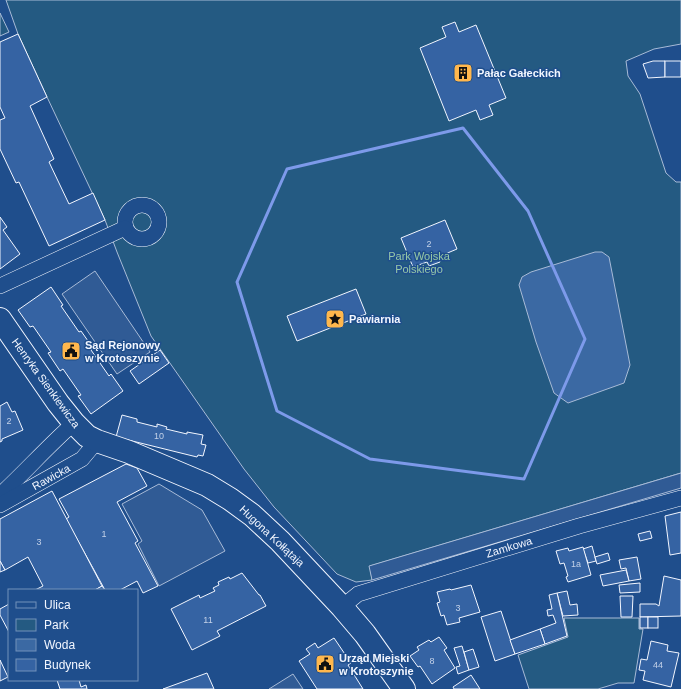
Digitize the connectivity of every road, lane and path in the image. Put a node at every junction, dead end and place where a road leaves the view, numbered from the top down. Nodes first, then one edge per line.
1 (125, 228) dead end
2 (0, 286) edge
3 (0, 319) edge
4 (74, 423) junction
5 (97, 441) junction
6 (0, 496) edge
7 (681, 498) edge
8 (0, 505) edge
9 (342, 607) junction
10 (404, 689) edge

1 - 2 street
3 - 4 main road, Henryka Sienkiewicza
4 - 5 main road, Henryka Sienkiewicza
4 - 6 street, Rawicka
5 - 8 street, Rawicka
5 - 9 main road, Hugona Kołłątaja
7 - 9 street, Zamkowa
9 - 10 main road, Hugona Kołłątaja

